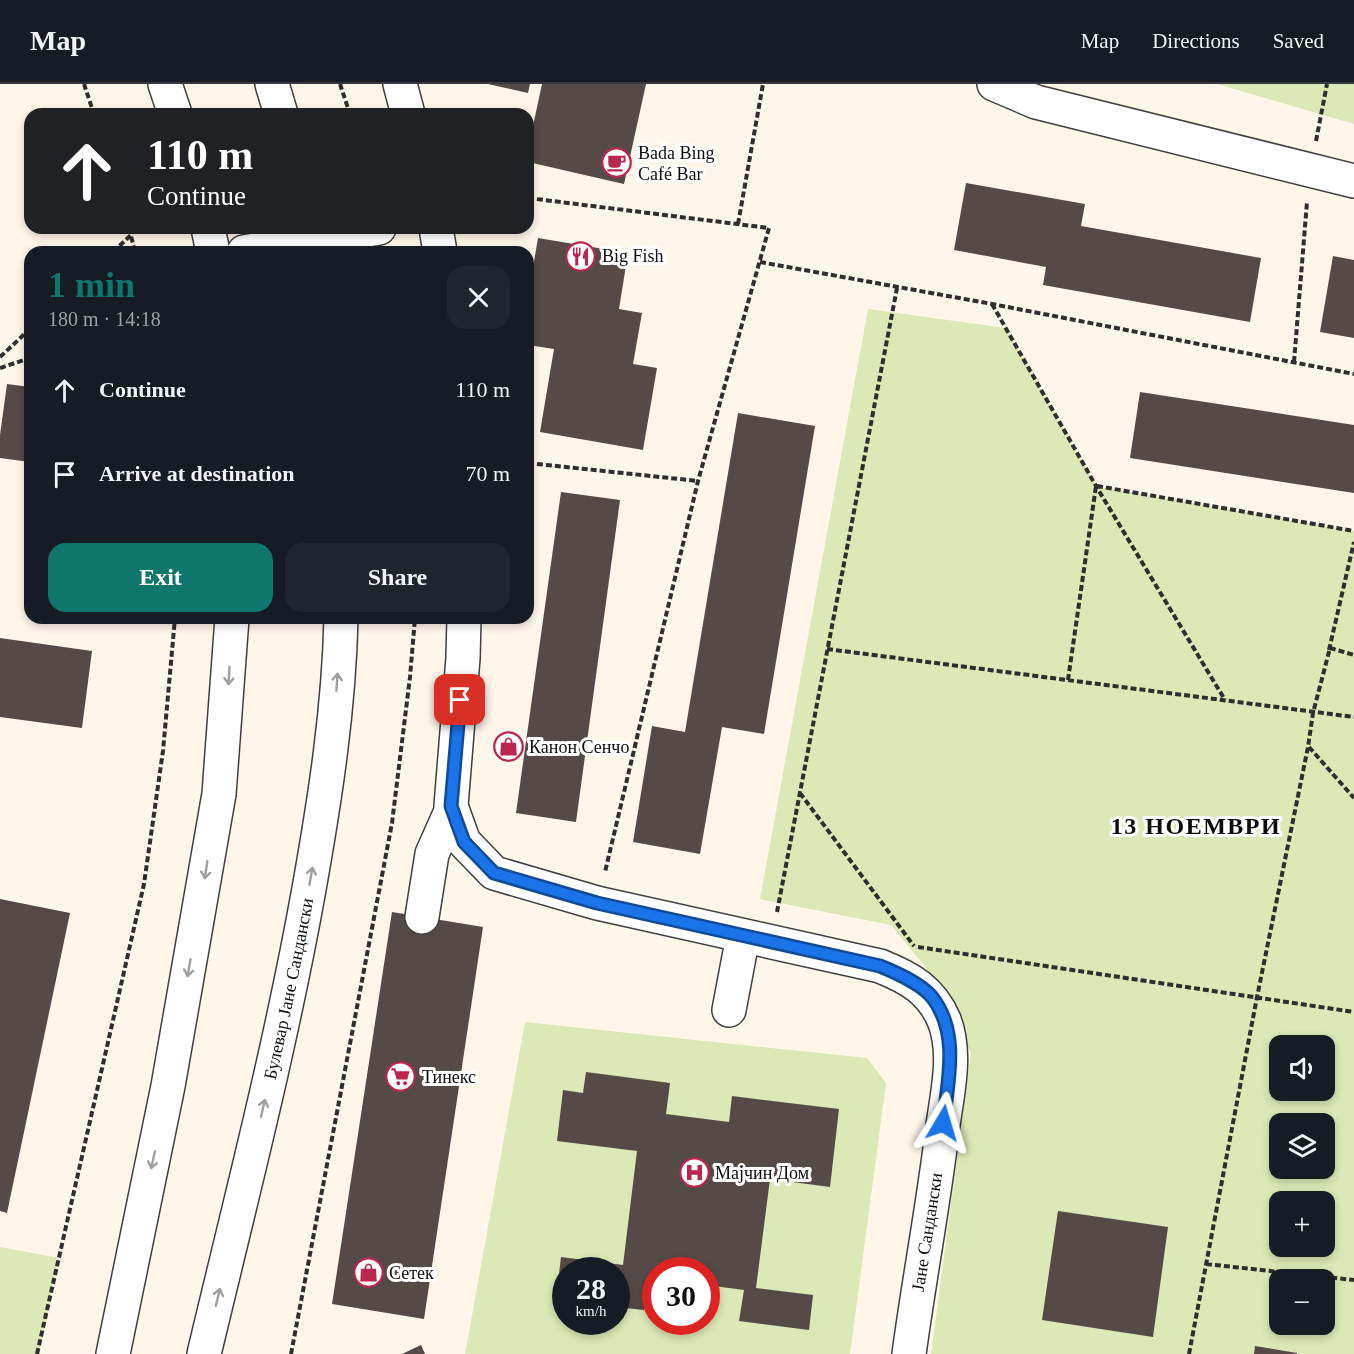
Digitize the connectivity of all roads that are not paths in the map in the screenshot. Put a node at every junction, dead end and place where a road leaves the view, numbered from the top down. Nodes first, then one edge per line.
1 (165, 84) edge
2 (272, 84) edge
3 (400, 84) edge
4 (994, 84) edge
5 (173, 108) edge
6 (279, 108) edge
7 (406, 108) edge
8 (1354, 181) edge
9 (345, 234) edge
10 (311, 240) edge
11 (278, 246) edge
12 (232, 624) edge
13 (341, 624) edge
14 (464, 624) edge
15 (452, 809) junction
16 (422, 917) dead end
17 (757, 939) junction
18 (729, 1010) dead end
19 (112, 1354) edge
20 (204, 1354) edge
21 (909, 1354) edge

1 - 5 street
2 - 6 street
3 - 7 street
4 - 8 street
9 - 10 street
10 - 11 street
12 -> 19 street
20 -> 13 street, Булевар Јане Сандански
14 - 15 street
15 - 16 street
15 - 17 street, Јане Сандански
17 - 18 street
17 - 21 street, Јане Сандански

